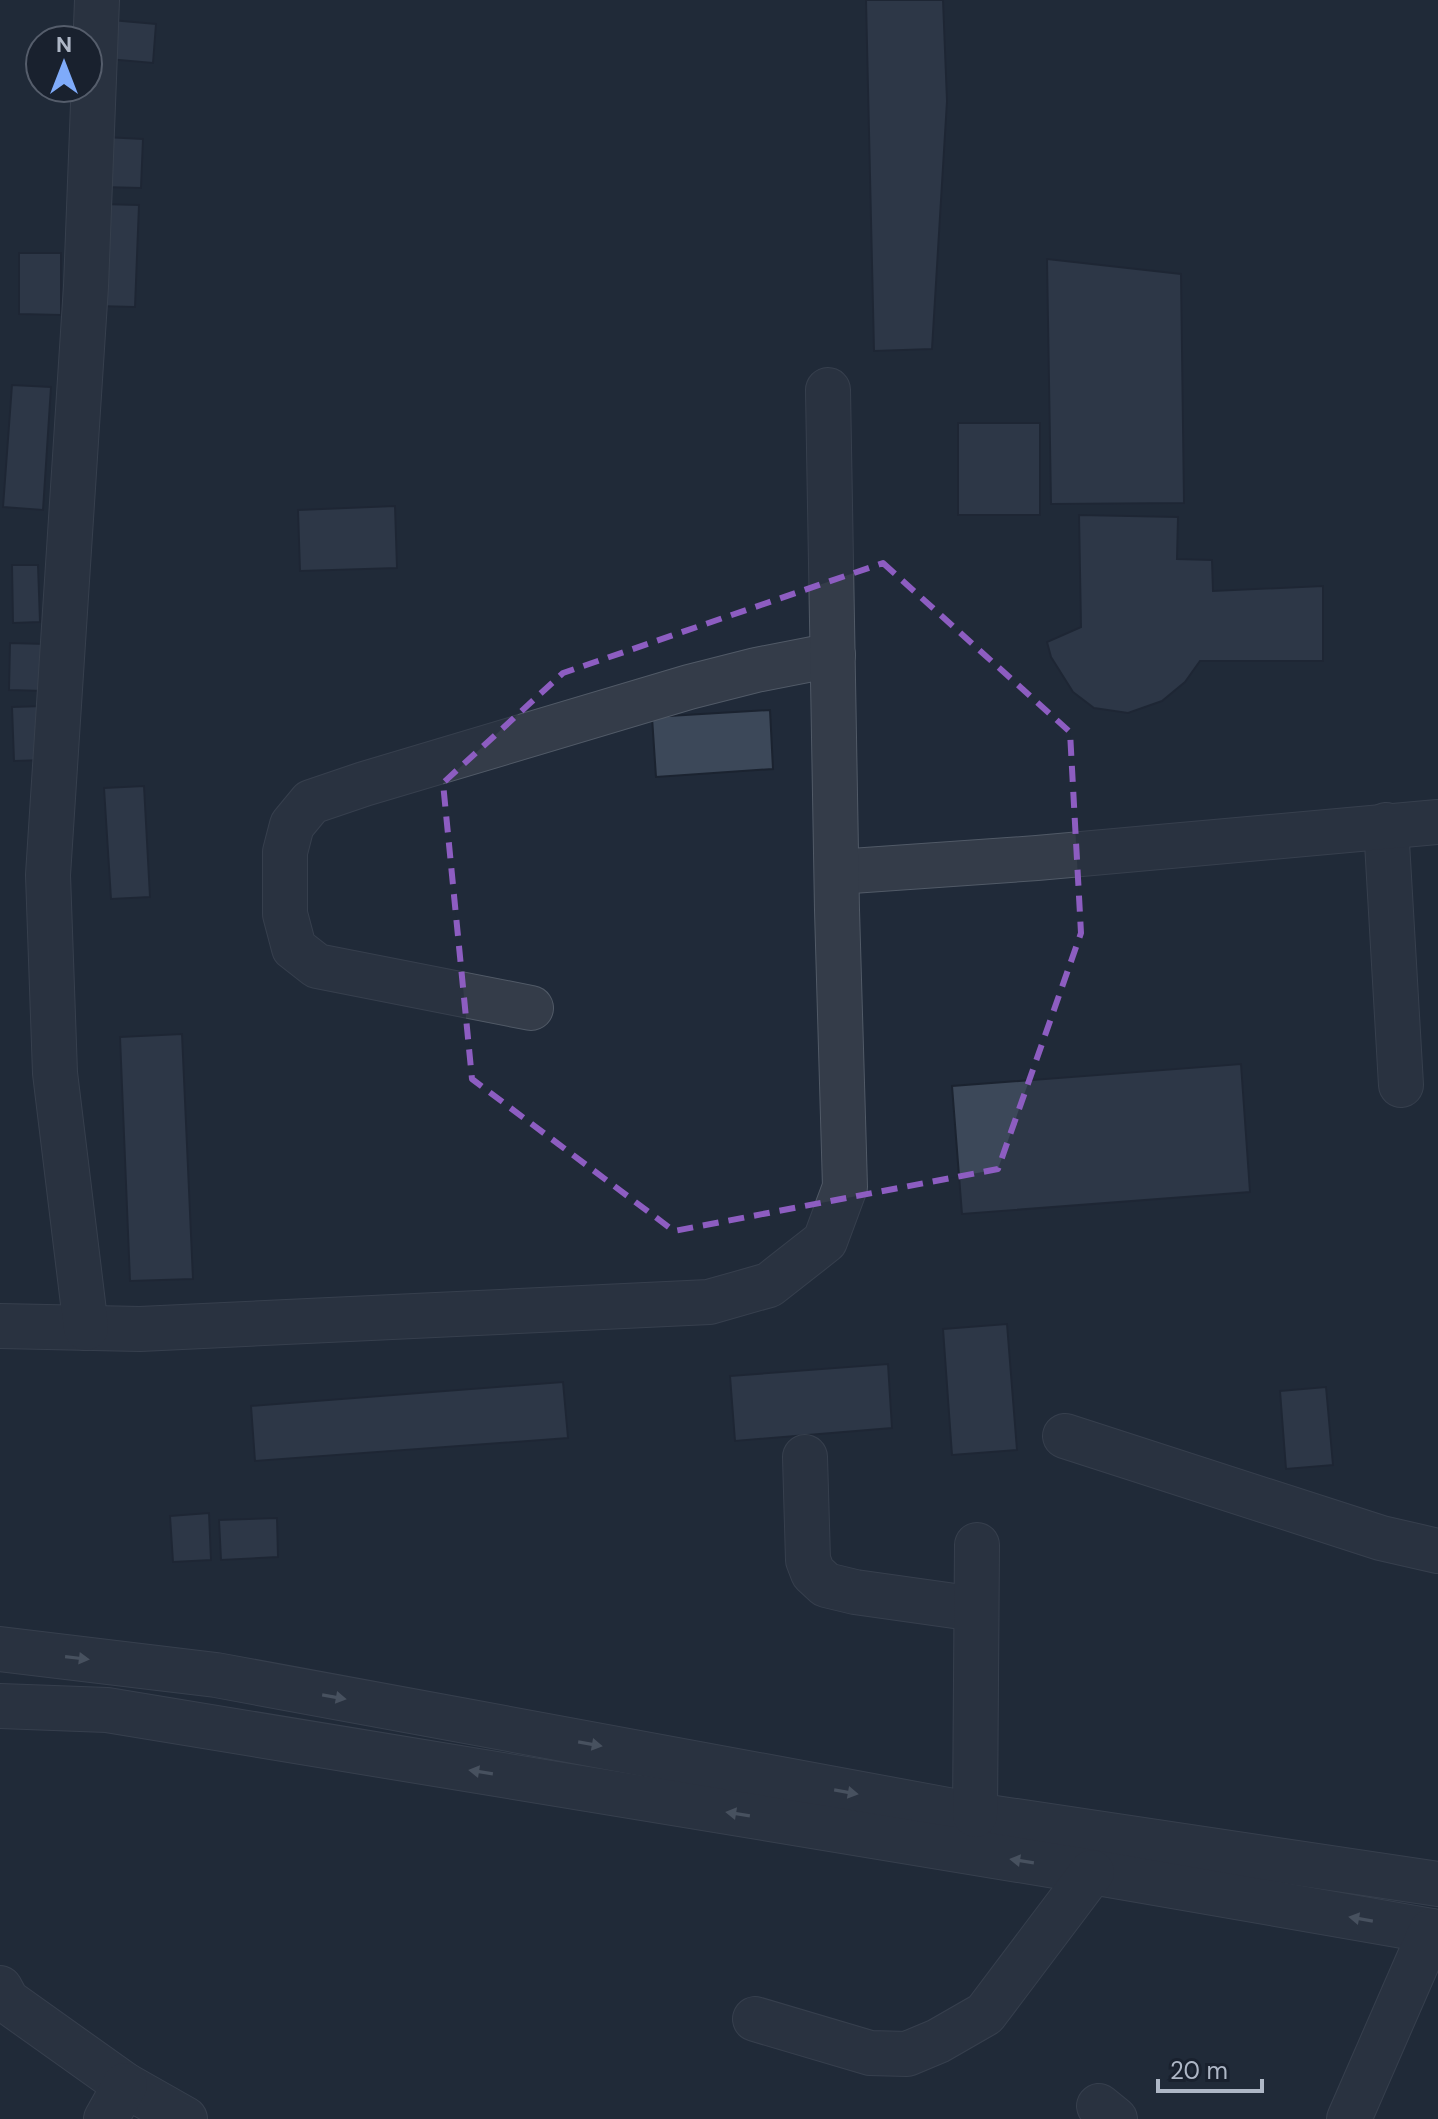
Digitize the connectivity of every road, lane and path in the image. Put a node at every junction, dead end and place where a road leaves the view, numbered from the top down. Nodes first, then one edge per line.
1 (97, 0) edge
2 (828, 390) dead end
3 (833, 655) junction
4 (1438, 822) edge
5 (1386, 825) junction
6 (837, 872) junction
7 (531, 1008) dead end
8 (1401, 1085) dead end
9 (0, 1326) edge
10 (86, 1328) junction
11 (1065, 1436) dead end
12 (805, 1457) dead end
13 (977, 1545) dead end
14 (1438, 1551) edge
15 (976, 1609) junction
16 (0, 1649) edge
17 (0, 1706) edge
18 (975, 1815) junction
19 (1092, 1872) junction
20 (1438, 1884) edge
21 (1435, 1932) edge
22 (0, 1988) edge
23 (755, 2019) dead end
24 (116, 2102) edge
25 (185, 2119) edge
26 (1349, 2119) edge

1 - 10 street
2 - 3 street
3 - 6 street
3 - 7 street
4 - 5 street
5 - 6 street
5 - 8 street
6 - 10 street
9 - 10 street
11 - 14 street
12 - 15 street
13 - 15 street
15 - 18 street
16 -> 18 street
19 -> 17 street
18 - 20 street
21 -> 19 street
19 - 23 street
21 - 26 street
22 - 24 street
24 - 25 street

